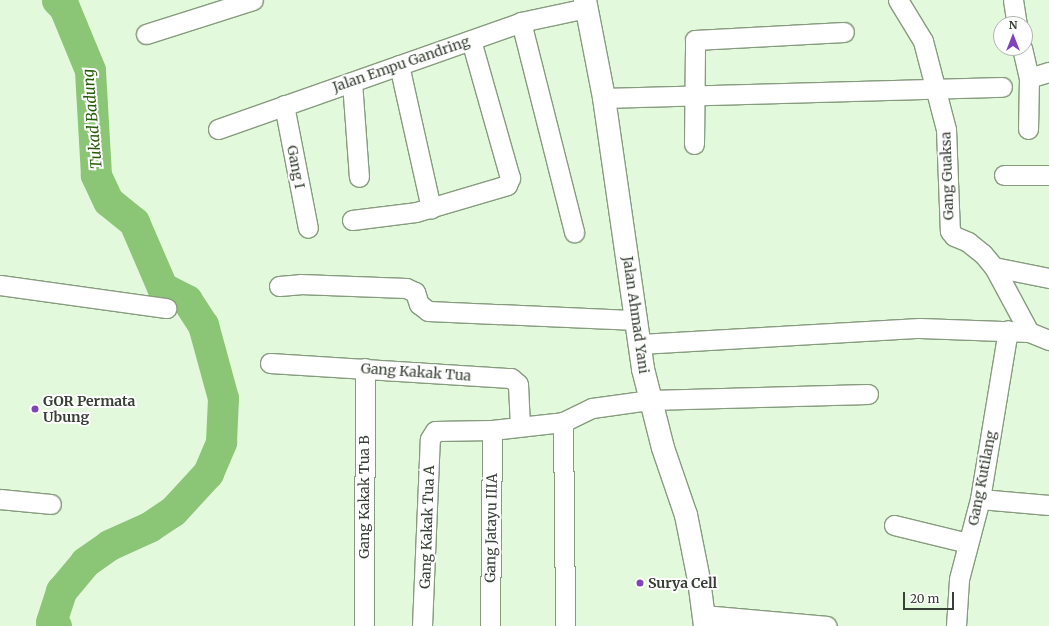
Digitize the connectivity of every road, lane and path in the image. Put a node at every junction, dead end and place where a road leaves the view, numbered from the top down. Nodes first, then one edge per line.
1 (252, 0) edge
2 (1013, 0) edge
3 (903, 1) edge
4 (586, 4) edge
5 (1016, 16) edge
6 (521, 22) junction
7 (844, 32) dead end
8 (146, 34) dead end
9 (471, 40) junction
10 (1024, 56) edge
11 (399, 65) junction
12 (1049, 72) edge
13 (1029, 78) junction
14 (352, 82) junction
15 (936, 88) junction
16 (1002, 88) dead end
17 (694, 97) junction
18 (604, 98) junction
19 (284, 105) junction
20 (218, 128) dead end
21 (1028, 129) dead end
22 (694, 144) dead end
23 (1004, 175) dead end
24 (1049, 175) edge
25 (359, 177) dead end
26 (431, 208) junction
27 (352, 220) dead end
28 (308, 228) dead end
29 (574, 232) dead end
30 (994, 267) junction
31 (1049, 278) edge
32 (0, 286) edge
33 (279, 286) dead end
34 (166, 308) dead end
35 (637, 320) junction
36 (1008, 330) junction
37 (1029, 332) junction
38 (1049, 340) edge
39 (640, 344) junction
40 (270, 363) dead end
41 (365, 368) junction
42 (868, 394) dead end
43 (650, 400) junction
44 (563, 422) junction
45 (520, 426) junction
46 (492, 430) junction
47 (0, 499) edge
48 (980, 499) junction
49 (51, 504) dead end
50 (1049, 505) edge
51 (894, 525) dead end
52 (968, 543) junction
53 (704, 620) edge
54 (364, 626) edge
55 (422, 626) edge
56 (490, 626) edge
57 (565, 626) edge
58 (827, 626) edge
59 (956, 626) edge

1 - 8 street
2 - 5 street
3 - 15 street, Gang Guaksa
4 - 6 street, Jalan Empu Gandring
4 - 18 main road, Jalan Ahmad Yani
6 - 9 street, Jalan Empu Gandring
6 - 29 street
7 - 17 street
9 - 11 street, Jalan Empu Gandring
9 - 26 street
10 - 13 street
11 - 14 street, Jalan Empu Gandring
11 - 26 street
12 - 13 street
13 - 21 street
14 - 19 street, Jalan Empu Gandring
14 - 25 street
15 - 16 street
15 - 17 street
15 - 30 street, Gang Guaksa
17 - 18 street
17 - 22 street
18 - 35 main road, Jalan Ahmad Yani
19 - 20 street, Jalan Empu Gandring
19 - 28 street, Gang I
23 - 24 street
26 - 27 street
30 - 31 street
30 - 37 street, Gang Guaksa
32 - 34 street
33 - 35 street
35 - 39 main road, Jalan Ahmad Yani
36 - 37 street
36 - 39 street
36 - 48 street, Gang Kutilang
37 - 38 street
39 - 43 main road, Jalan Ahmad Yani
40 - 41 street, Gang Kakak Tua
41 - 45 street, Gang Kakak Tua
41 - 54 street, Gang Kakak Tua B
42 - 43 street
43 - 44 street
43 - 53 main road, Jalan Ahmad Yani
44 - 45 street
44 - 57 street
45 - 46 street
46 - 55 street, Gang Kakak Tua A
46 - 56 street, Gang Jatayu IIIA
47 - 49 street
48 - 50 street
48 - 52 street, Gang Kutilang
51 - 52 street
52 - 59 street, Gang Kutilang
53 - 58 street

